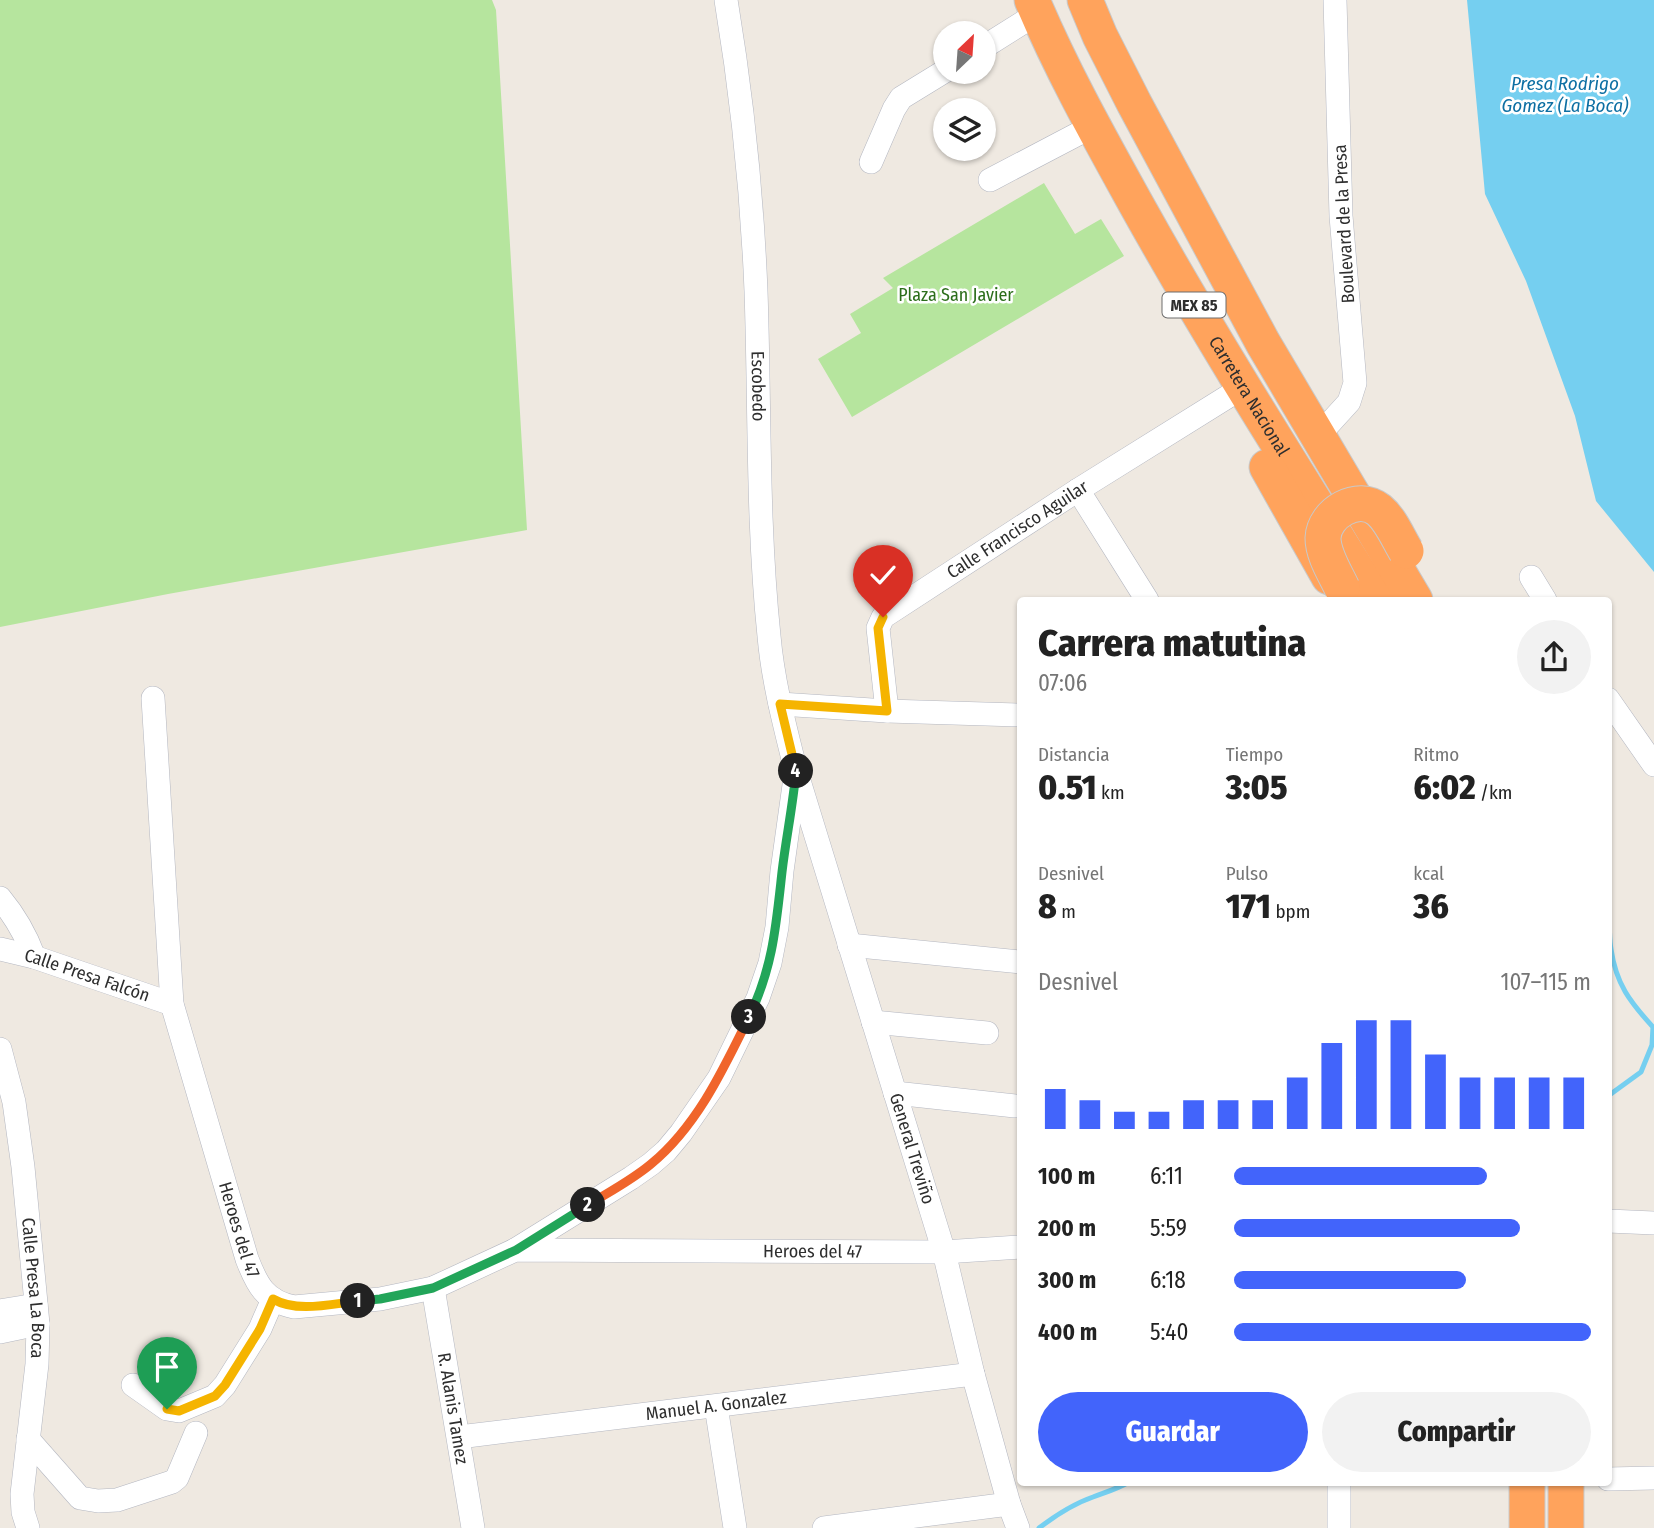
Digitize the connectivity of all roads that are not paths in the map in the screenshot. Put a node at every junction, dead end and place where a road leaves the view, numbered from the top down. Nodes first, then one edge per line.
1 (726, 0) edge
2 (1085, 0) edge
3 (1335, 0) edge
4 (1035, 7) edge
5 (996, 38) edge
6 (933, 78) edge
7 (1093, 126) junction
8 (871, 162) dead end
9 (989, 180) dead end
10 (1230, 379) junction
11 (1319, 435) junction
12 (1079, 490) junction
13 (1531, 577) dead end
14 (1345, 596) edge
15 (1145, 597) edge
16 (1374, 597) edge
17 (1413, 597) edge
18 (1434, 597) edge
19 (1543, 597) edge
20 (153, 698) dead end
21 (780, 704) junction
22 (1612, 705) edge
23 (887, 711) junction
24 (1017, 715) edge
25 (1654, 765) edge
26 (796, 771) junction
27 (0, 898) edge
28 (849, 945) junction
29 (0, 949) edge
30 (34, 957) junction
31 (1017, 962) edge
32 (172, 1004) junction
33 (873, 1022) junction
34 (987, 1033) dead end
35 (1, 1060) edge
36 (895, 1093) junction
37 (1015, 1107) dead end
38 (1612, 1221) edge
39 (1654, 1223) edge
40 (1017, 1247) edge
41 (516, 1250) junction
42 (944, 1252) junction
43 (433, 1288) junction
44 (273, 1299) junction
45 (0, 1311) edge
46 (37, 1315) junction
47 (0, 1332) edge
48 (973, 1374) junction
49 (133, 1385) dead end
50 (716, 1406) junction
51 (196, 1433) dead end
52 (459, 1437) junction
53 (28, 1439) junction
54 (1654, 1478) edge
55 (1612, 1479) edge
56 (1339, 1486) edge
57 (1527, 1486) edge
58 (1566, 1486) edge
59 (1009, 1504) junction
60 (28, 1528) edge
61 (473, 1528) edge
62 (734, 1528) edge
63 (824, 1528) edge
64 (1018, 1528) edge
65 (1339, 1528) edge
66 (1527, 1528) edge
67 (1566, 1528) edge

1 - 21 street, Escobedo
2 - 11 highway, MEX 85
3 - 11 street, Boulevard de la Presa
4 - 5 street
4 - 7 highway, Carretera Nacional / MEX 85
6 - 8 street
7 - 9 street
7 - 10 highway, Carretera Nacional / MEX 85
10 - 12 street, Calle Francisco Aguilar
10 - 14 highway, MEX 85
10 - 16 highway, Carretera Nacional / MEX 85
11 - 17 highway, MEX 85
12 - 15 street
12 - 23 street, Calle Francisco Aguilar
13 - 19 street
14 - 18 highway, MEX 85, bridge
20 - 32 street, Heroes del 47
21 - 23 street
21 - 26 street, Escobedo
22 - 25 street
23 - 24 street
26 - 28 street, General Treviño
26 - 41 street
27 - 30 street
28 - 31 street
28 - 33 street, General Treviño
29 - 30 street, Calle Presa Falcón
30 - 32 street, Calle Presa Falcón
32 - 44 street, Heroes del 47
33 - 34 street
33 - 36 street, General Treviño
35 - 46 street, Calle Presa La Boca
36 - 37 street
36 - 42 street, General Treviño
38 - 39 street
40 - 42 street, Heroes del 47
41 - 42 street, Heroes del 47
41 - 43 street, Heroes del 47
42 - 48 street, General Treviño
43 - 44 street, Heroes del 47
43 - 52 street, R. Alanis Tamez
44 - 49 street
45 - 46 street
46 - 47 street
46 - 53 street, Calle Presa La Boca
48 - 50 street, Manuel A. Gonzalez
48 - 59 street, General Treviño
50 - 52 street, Manuel A. Gonzalez
50 - 62 street
51 - 53 street
52 - 61 street, R. Alanis Tamez
53 - 60 street, Calle Presa La Boca
54 - 55 street
56 - 65 street
57 - 66 highway
58 - 67 highway
59 - 63 street
59 - 64 street, General Treviño

